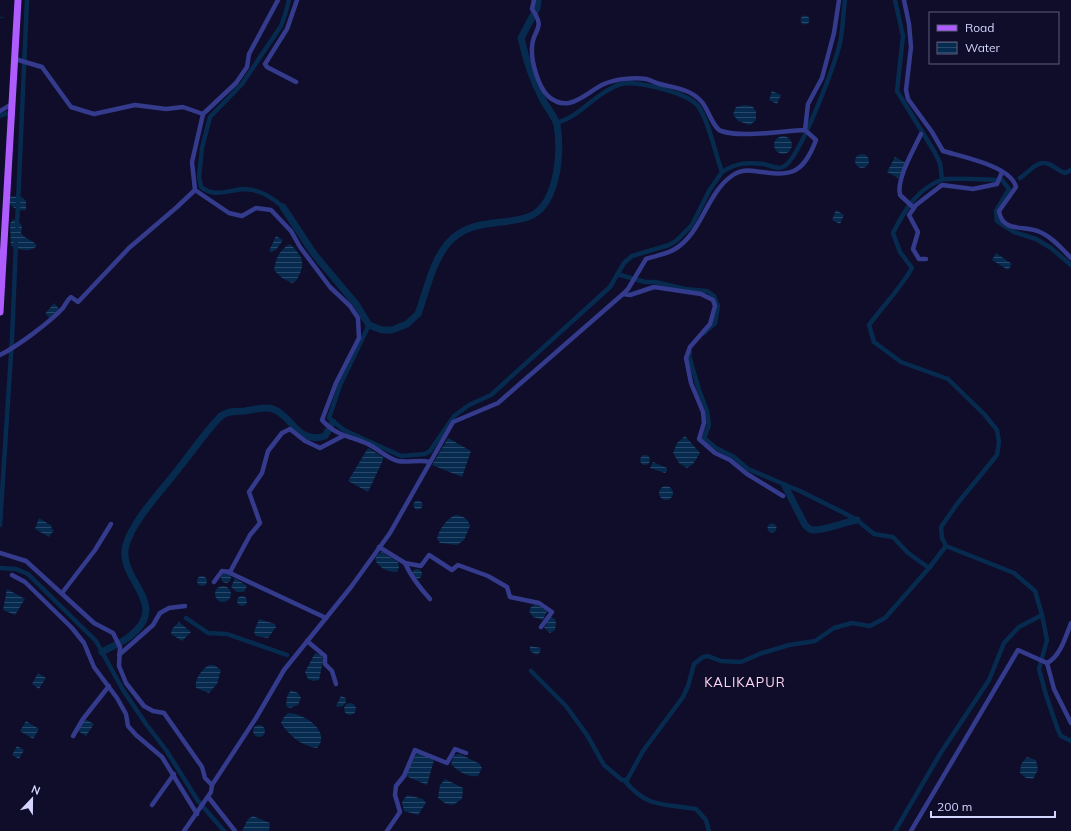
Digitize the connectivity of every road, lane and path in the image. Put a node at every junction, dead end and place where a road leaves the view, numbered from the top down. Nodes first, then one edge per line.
1 (18, 0) edge
2 (278, 0) edge
3 (297, 0) edge
4 (534, 0) edge
5 (839, 0) edge
6 (904, 0) edge
7 (15, 59) junction
8 (296, 82) dead end
9 (12, 104) junction
10 (0, 111) edge
11 (203, 114) junction
12 (805, 130) junction
13 (921, 134) dead end
14 (1002, 172) junction
15 (195, 190) junction
16 (914, 208) junction
17 (1071, 258) edge
18 (926, 260) dead end
19 (623, 294) junction
20 (0, 312) edge
21 (0, 355) edge
22 (343, 436) junction
23 (430, 462) junction
24 (784, 496) dead end
25 (111, 524) dead end
26 (379, 547) junction
27 (0, 553) edge
28 (405, 563) junction
29 (228, 572) junction
30 (12, 575) dead end
31 (214, 582) dead end
32 (62, 593) junction
33 (430, 599) dead end
34 (185, 606) dead end
35 (326, 618) junction
36 (1071, 623) edge
37 (541, 627) dead end
38 (307, 641) junction
39 (119, 655) junction
40 (1047, 663) junction
41 (336, 684) dead end
42 (109, 686) junction
43 (1071, 723) edge
44 (73, 736) dead end
45 (466, 753) dead end
46 (174, 774) junction
47 (212, 785) junction
48 (209, 798) junction
49 (152, 805) dead end
50 (197, 814) junction
51 (184, 831) edge
52 (235, 831) edge
53 (387, 831) edge
54 (911, 831) edge

1 - 7 main road
2 - 11 street
3 - 8 street
4 - 12 street
5 - 12 street
6 - 14 street
7 - 9 main road
7 - 11 street
9 - 10 street
9 - 20 main road
11 - 15 street
12 - 19 street
13 - 16 street
14 - 16 street
14 - 17 street
15 - 21 street
15 - 22 street
16 - 18 street
19 - 23 street
19 - 24 street
22 - 23 street
22 - 29 street
23 - 26 street
25 - 32 street
26 - 28 street
26 - 35 street
27 - 32 street
28 - 33 street
28 - 37 street
29 - 31 street
29 - 35 street
30 - 42 street
32 - 39 street
34 - 39 street
35 - 38 street
36 - 40 street
38 - 41 street
38 - 47 street
39 - 47 street
40 - 43 street
40 - 54 street
42 - 44 street
42 - 46 street
45 - 53 street
46 - 49 street
46 - 50 street
47 - 48 street
48 - 50 street
48 - 52 street
50 - 51 street

